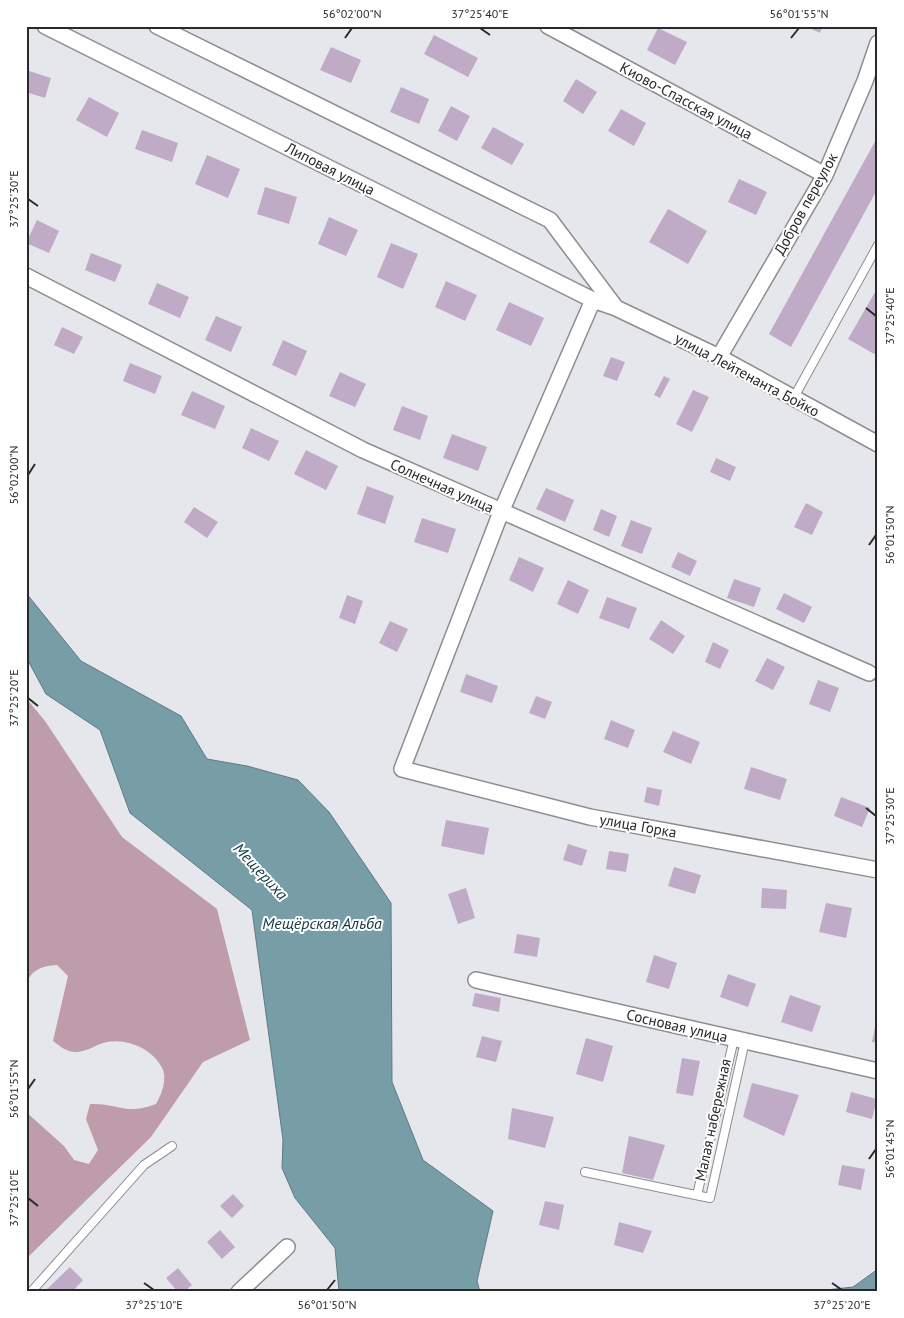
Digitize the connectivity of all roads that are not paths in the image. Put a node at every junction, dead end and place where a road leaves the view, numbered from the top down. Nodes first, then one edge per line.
1 (45, 26) edge
2 (157, 26) edge
3 (548, 26) edge
4 (878, 43) edge
5 (824, 175) junction
6 (878, 245) edge
7 (26, 276) edge
8 (593, 300) junction
9 (616, 308) junction
10 (719, 357) junction
11 (793, 399) junction
12 (878, 444) edge
13 (501, 512) junction
14 (869, 673) dead end
15 (878, 870) edge
16 (476, 980) dead end
17 (739, 1040) junction
18 (878, 1071) edge
19 (172, 1146) dead end
20 (586, 1172) dead end
21 (697, 1195) junction
22 (287, 1247) dead end
23 (31, 1292) edge
24 (239, 1292) edge

1 - 8 street, Липовая улица
2 - 9 street
3 - 5 street, Киово-Спасская улица
4 - 5 street, Добров переулок
5 - 10 street, Добров переулок
6 - 11 lane
7 - 13 street, Солнечная улица
8 - 9 street, Липовая улица
8 - 13 street
9 - 10 street, улица Лейтенанта Бойко
10 - 11 street, улица Лейтенанта Бойко
11 - 12 street, улица Лейтенанта Бойко
13 - 14 street, Солнечная улица
13 - 15 street, улица Горка
16 - 17 street, Сосновая улица
17 - 18 street, Сосновая улица
17 - 21 lane
17 - 21 lane, Малая набережная
19 - 23 lane
20 - 21 lane, Малая набережная
22 - 24 street

